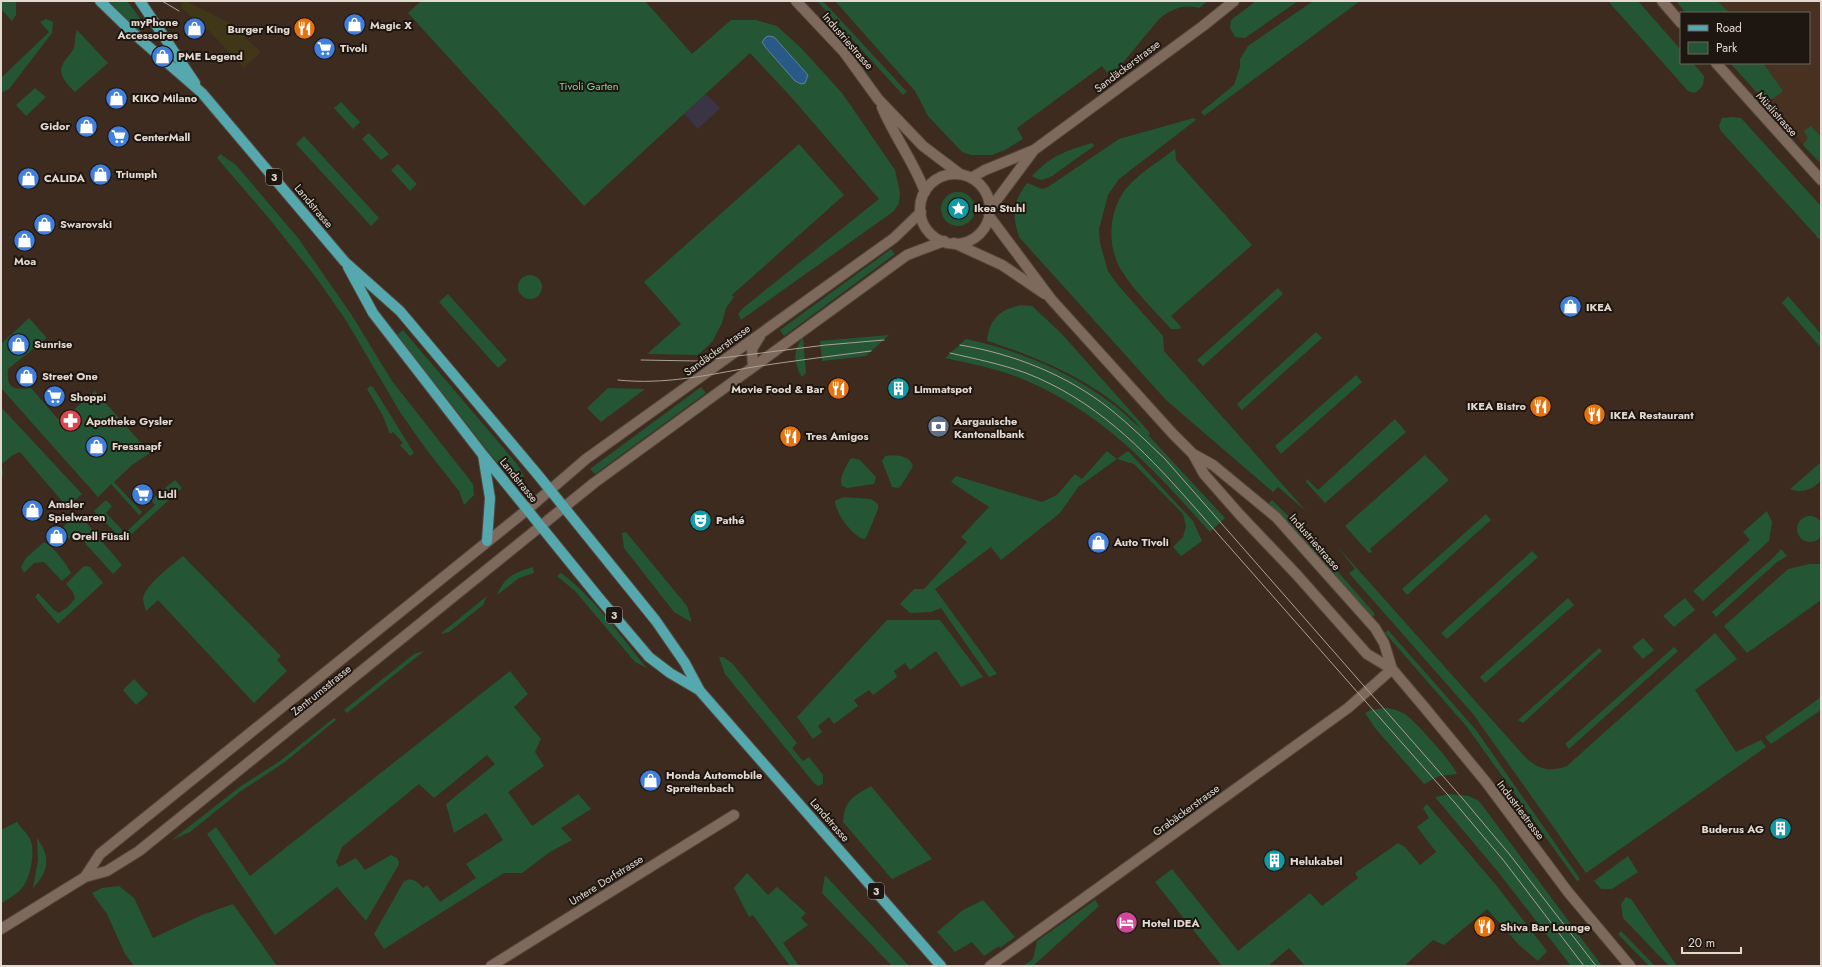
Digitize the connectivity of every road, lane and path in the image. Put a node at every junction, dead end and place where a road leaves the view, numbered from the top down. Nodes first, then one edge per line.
1 (100, 1) edge
2 (140, 1) edge
3 (796, 1) edge
4 (1234, 1) edge
5 (1662, 1) edge
6 (1680, 22) edge
7 (1717, 64) edge
8 (202, 93) junction
9 (878, 99) junction
10 (1034, 150) junction
11 (960, 174) junction
12 (971, 178) junction
13 (1821, 180) edge
14 (925, 192) junction
15 (921, 212) junction
16 (990, 212) junction
17 (949, 242) junction
18 (345, 262) junction
19 (1051, 299) junction
20 (762, 332) junction
21 (752, 367) junction
22 (1193, 454) junction
23 (483, 455) junction
24 (550, 490) junction
25 (564, 507) junction
26 (528, 509) junction
27 (541, 526) junction
28 (487, 541) junction
29 (1392, 670) junction
30 (700, 691) junction
31 (734, 815) dead end
32 (85, 877) junction
33 (1, 929) edge
34 (491, 966) edge
35 (941, 966) edge
36 (990, 966) edge
37 (1630, 966) edge

1 - 8 main road, Landstrasse / 3
2 - 8 main road, Landstrasse / 3
3 - 9 street, Industriestrasse
4 - 10 street, Sandäckerstrasse
5 - 6 street
7 - 13 street, Müslistrasse
8 - 18 main road, Landstrasse / 3
9 - 11 street, Industriestrasse
9 - 14 street, Industriestrasse
10 - 12 street, Sandäckerstrasse
10 - 16 street, Sandäckerstrasse
11 - 12 street
11 - 14 street
12 - 16 street
14 - 15 street
15 - 17 street
15 - 20 street, Sandäckerstrasse
16 - 17 street
16 - 19 street, Industriestrasse
17 - 19 street, Industriestrasse
17 - 21 street
18 - 23 main road, Landstrasse / 3
18 - 24 main road, Landstrasse / 3
19 - 22 street, Industriestrasse
20 - 21 street
20 - 24 street, Sandäckerstrasse
21 - 25 street
22 - 29 street, Industriestrasse
22 - 29 street, Industriestrasse
23 - 26 main road, Landstrasse / 3
23 - 28 main road
24 - 25 main road, Landstrasse / 3
24 - 26 street, Sandäckerstrasse
25 - 27 street, Zentrumsstrasse
25 - 30 main road, Landstrasse / 3
26 - 27 main road, Landstrasse / 3
26 - 28 street, Zentrumsstrasse
27 - 30 main road, Landstrasse / 3
27 - 32 street, Zentrumsstrasse
28 - 32 street, Zentrumsstrasse
29 - 36 street, Grabäckerstrasse
29 - 37 street, Industriestrasse
30 - 35 main road, Landstrasse / 3
31 - 34 street, Untere Dorfstrasse
32 - 33 street, Zentrumsstrasse

